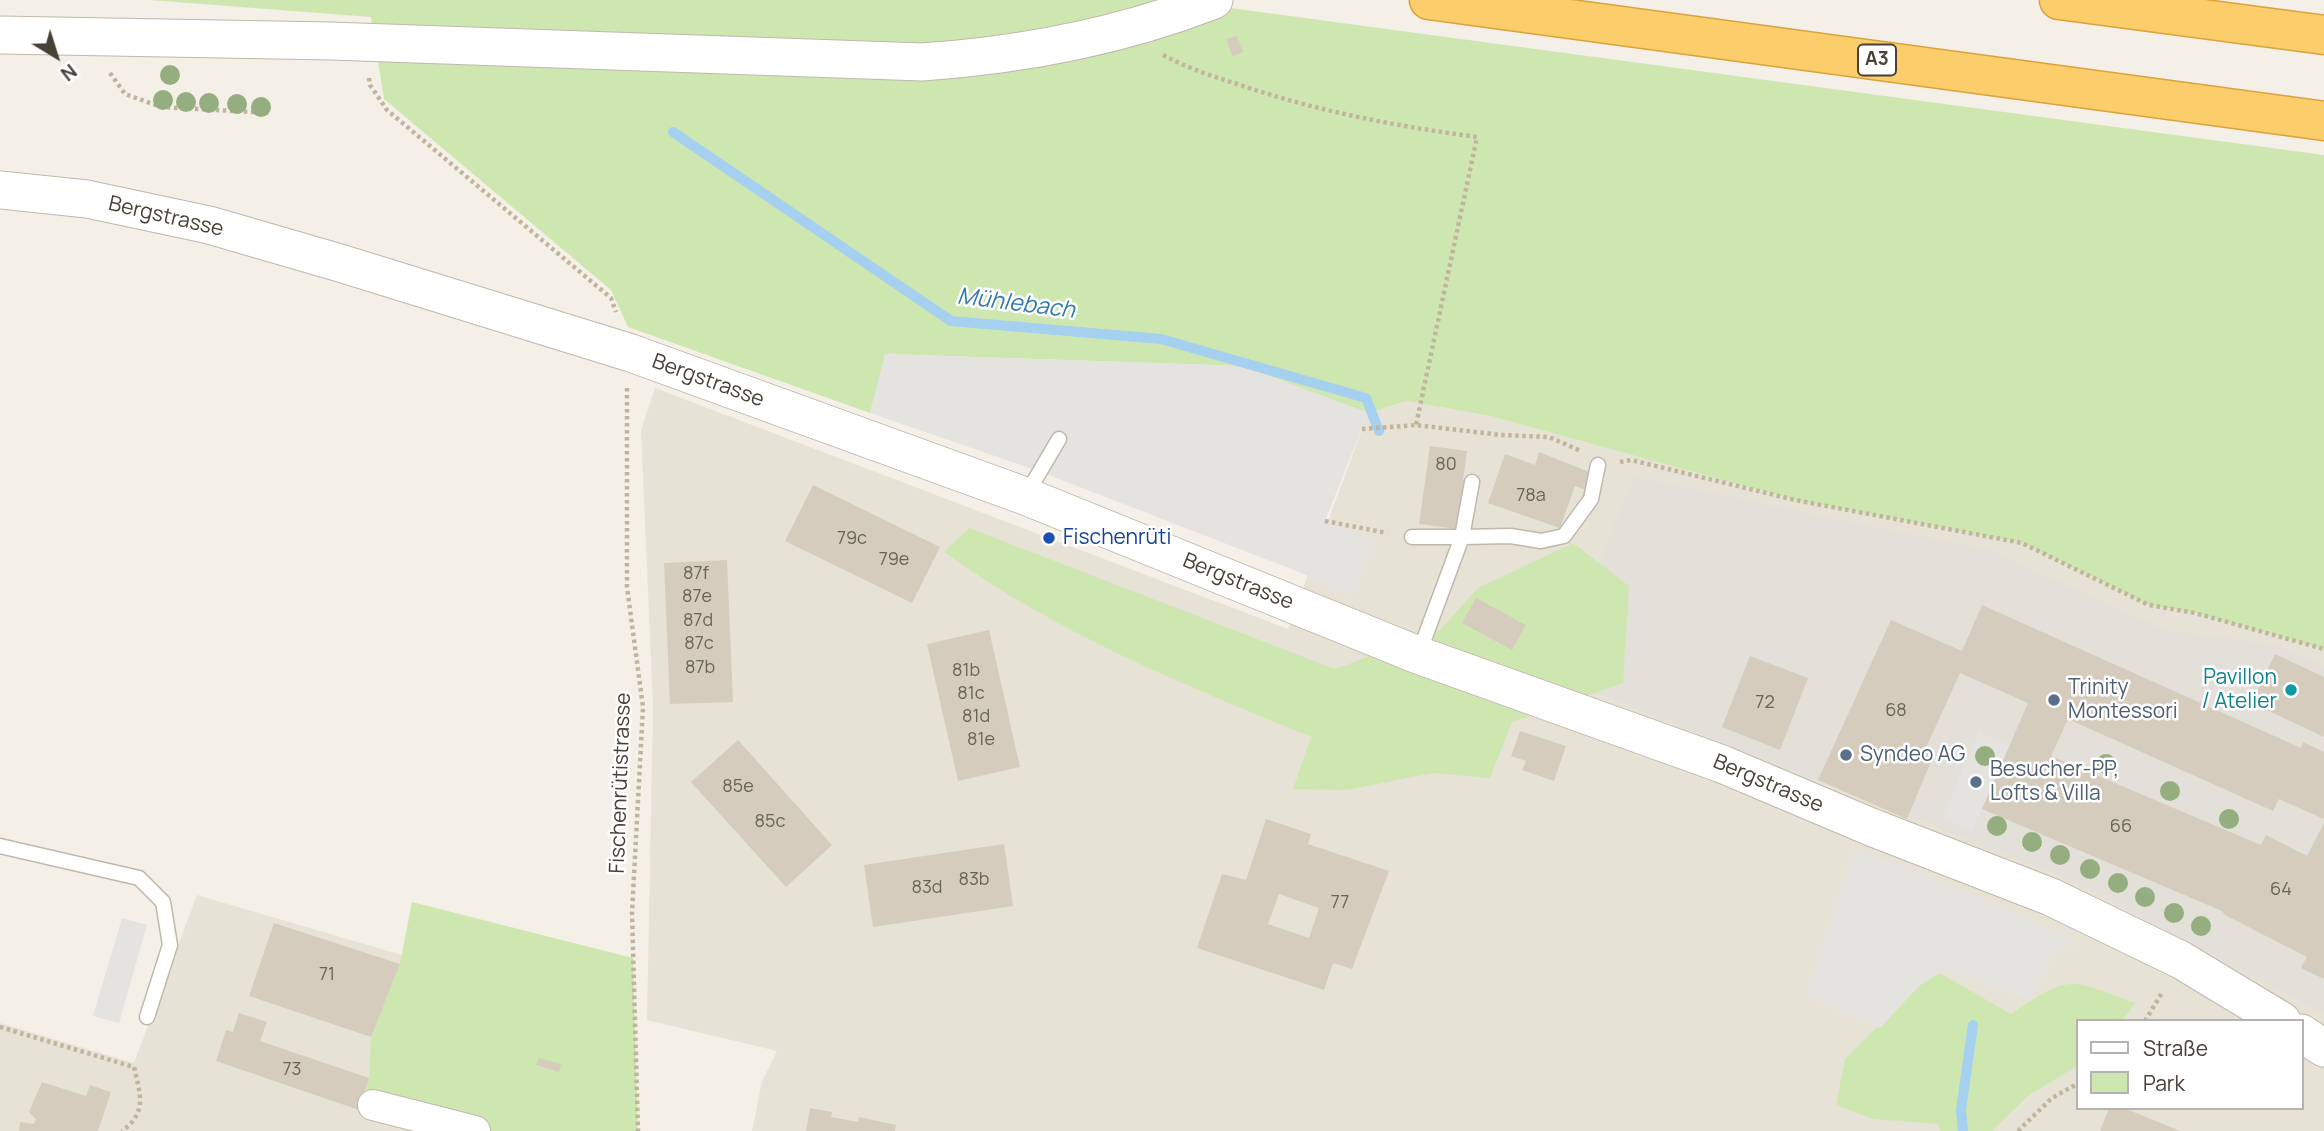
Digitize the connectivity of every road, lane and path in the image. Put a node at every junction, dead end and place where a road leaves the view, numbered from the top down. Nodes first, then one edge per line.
1 (1214, 0) edge
2 (1429, 0) edge
3 (2059, 0) edge
4 (1123, 32) junction
5 (0, 35) edge
6 (2324, 36) edge
7 (108, 37) junction
8 (365, 43) junction
9 (271, 113) dead end
10 (2324, 121) edge
11 (0, 191) edge
12 (631, 353) junction
13 (1416, 425) junction
14 (1362, 429) dead end
15 (1059, 439) dead end
16 (1598, 465) junction
17 (1472, 482) dead end
18 (1025, 496) junction
19 (1325, 522) dead end
20 (1412, 537) joint
21 (1462, 537) junction
22 (2324, 649) edge
23 (1418, 655) junction
24 (0, 846) edge
25 (2167, 983) dead end
26 (146, 1017) dead end
27 (2146, 1019) edge
28 (2279, 1019) edge
29 (0, 1027) edge
30 (2303, 1034) edge
31 (2324, 1048) edge
32 (2076, 1085) edge
33 (373, 1105) dead end
34 (122, 1131) edge
35 (475, 1131) edge
36 (638, 1131) edge
37 (2018, 1131) edge

1 - 4 street
2 - 10 highway, A3
3 - 6 highway
4 - 8 street
4 - 13 path
5 - 7 street
7 - 8 street
7 - 9 path
8 - 12 path
11 - 12 street, Bergstrasse
12 - 18 street, Bergstrasse
12 - 36 path, Fischenrütistrasse
13 - 14 path
13 - 16 path
15 - 18 lane
16 - 21 lane
16 - 22 path
17 - 21 lane
18 - 23 street, Bergstrasse
19 - 20 path
20 - 21 lane
21 - 23 lane
23 - 28 street, Bergstrasse
24 - 26 lane
25 - 27 path
29 - 34 path
30 - 31 street
32 - 37 path
33 - 35 street

